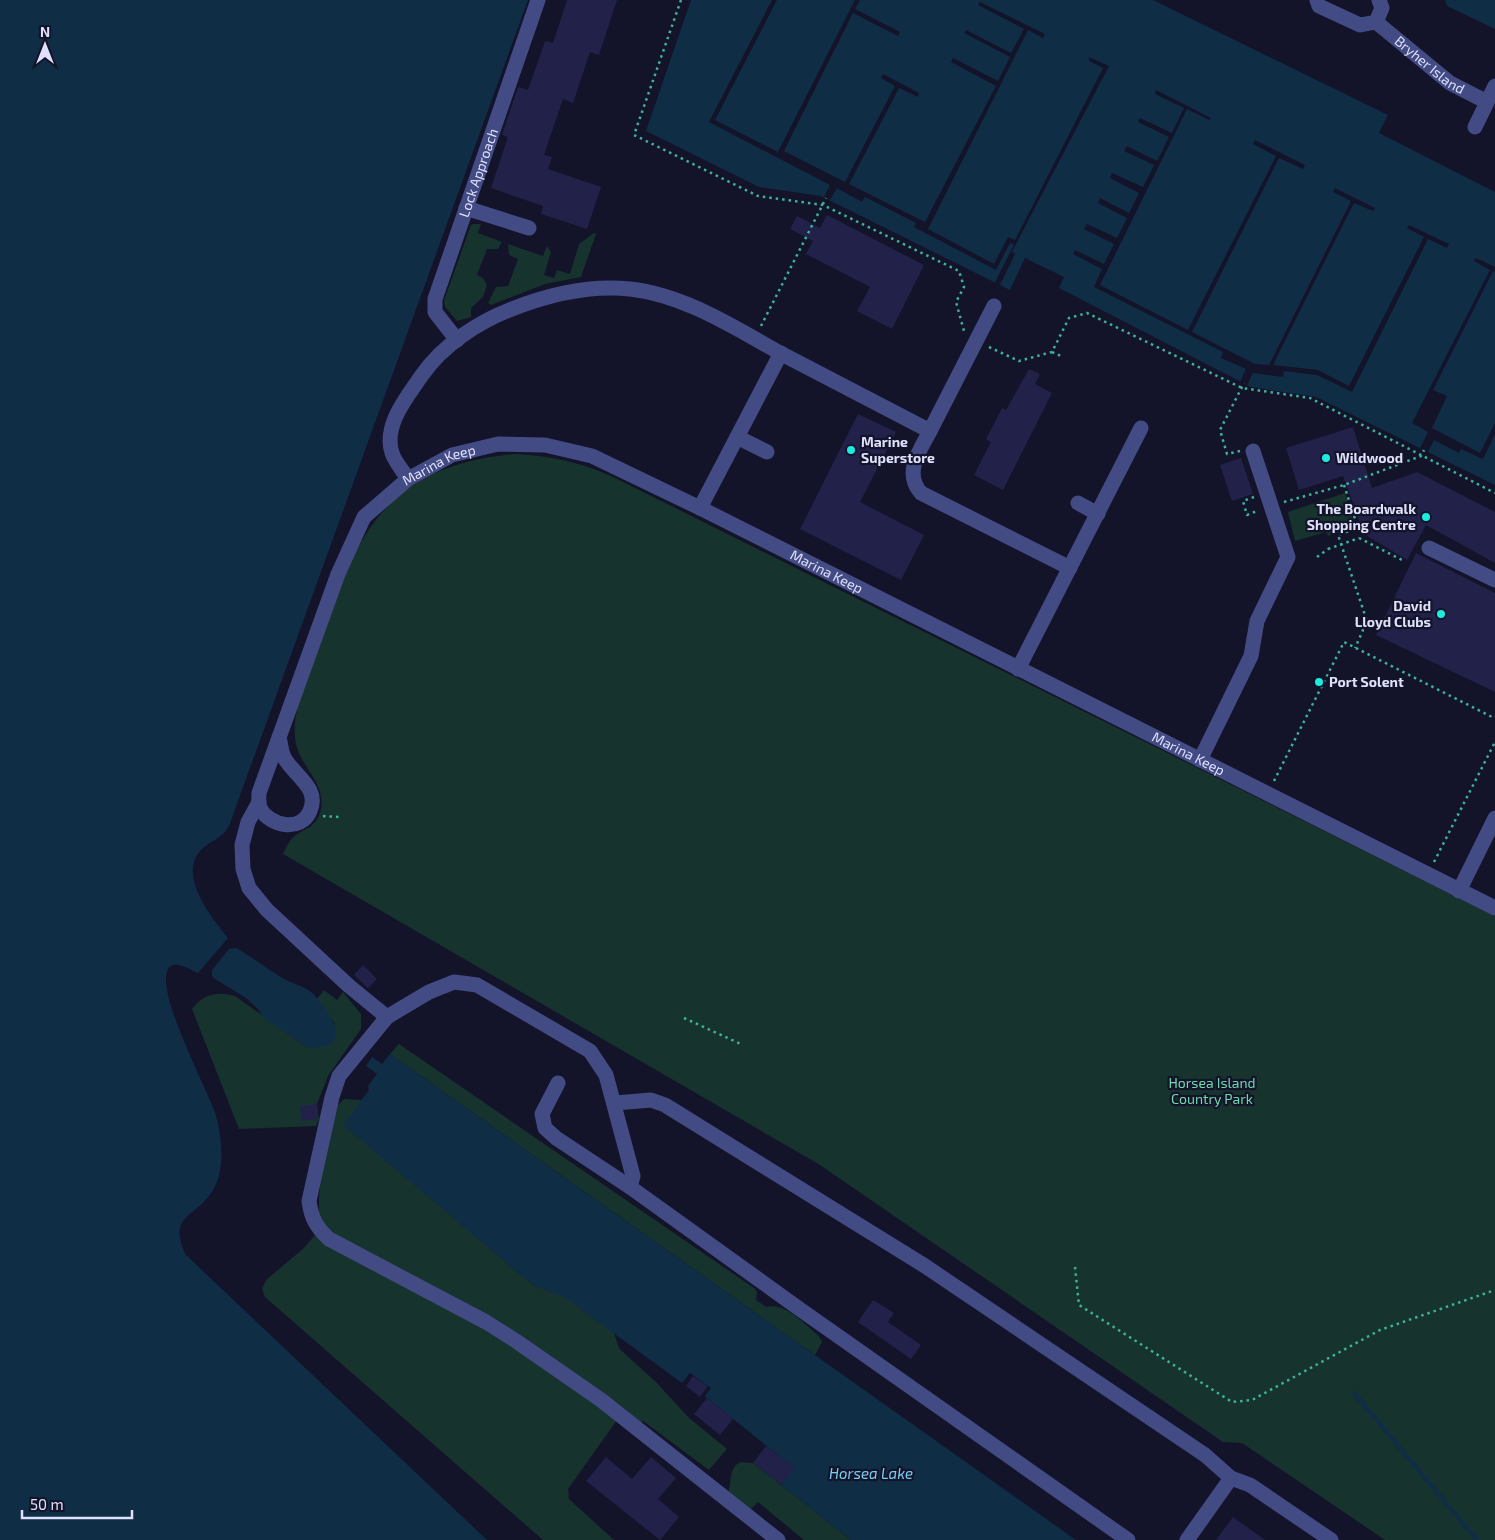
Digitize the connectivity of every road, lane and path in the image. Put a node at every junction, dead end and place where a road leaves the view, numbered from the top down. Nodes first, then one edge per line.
1 (538, 0) edge
2 (681, 0) edge
3 (1317, 0) edge
4 (1379, 0) edge
5 (1376, 22) junction
6 (1495, 86) edge
7 (1486, 102) junction
8 (1475, 127) dead end
9 (826, 198) dead end
10 (823, 206) junction
11 (466, 208) junction
12 (529, 228) dead end
13 (994, 306) dead end
14 (755, 338) junction
15 (457, 340) junction
16 (977, 341) junction
17 (1052, 352) junction
18 (781, 353) junction
19 (1063, 357) dead end
20 (1244, 383) dead end
21 (1242, 388) junction
22 (1141, 428) dead end
23 (930, 431) junction
24 (737, 437) junction
25 (1424, 450) dead end
26 (767, 452) dead end
27 (1248, 456) joint
28 (1421, 456) junction
29 (408, 479) junction
30 (1344, 485) junction
31 (1495, 493) edge
32 (1255, 497) dead end
33 (1078, 503) dead end
34 (1271, 505) junction
35 (700, 508) junction
36 (1098, 514) junction
37 (1429, 548) dead end
38 (1316, 557) dead end
39 (1404, 558) dead end
40 (1070, 568) junction
41 (1495, 580) edge
42 (1355, 648) junction
43 (1018, 669) junction
44 (1495, 718) edge
45 (279, 737) junction
46 (1495, 742) edge
47 (1200, 760) junction
48 (1268, 794) junction
49 (259, 802) junction
50 (1495, 818) edge
51 (1427, 874) junction
52 (1459, 891) junction
53 (1495, 908) edge
54 (387, 1017) junction
55 (684, 1018) dead end
56 (743, 1045) dead end
57 (558, 1083) dead end
58 (615, 1103) junction
59 (630, 1187) junction
60 (1075, 1267) dead end
61 (1495, 1290) edge
62 (1231, 1478) junction
63 (778, 1540) edge
64 (1128, 1540) edge
65 (1187, 1540) edge
66 (1331, 1540) edge

1 - 11 street, Lock Approach
2 - 10 path
3 - 5 street
4 - 5 street
5 - 7 street, Bryher Island
6 - 7 street
7 - 8 street
9 - 10 path
10 - 14 path
10 - 16 path
11 - 12 street
11 - 15 street, Lock Approach
13 - 16 street
14 - 15 street
14 - 18 street
15 - 29 street
16 - 17 path
16 - 23 street
17 - 19 path
17 - 21 path
18 - 23 street
18 - 24 street
20 - 21 path
21 - 27 path
21 - 28 path
22 - 36 street
23 - 40 street
24 - 26 street
24 - 35 street
25 - 28 path
27 - 34 street
28 - 30 path
28 - 31 path
29 - 35 street, Marina Keep
29 - 45 street, Marina Keep
30 - 34 path
30 - 42 path
32 - 34 path
33 - 36 street
34 - 47 street
35 - 43 street, Marina Keep
36 - 40 street
37 - 41 street
38 - 39 path, bridge
40 - 43 street
42 - 44 path
42 - 48 path
43 - 47 street, Marina Keep
45 - 49 street, Marina Keep
45 - 49 street
46 - 51 path
47 - 48 street, Marina Keep
48 - 51 street, Marina Keep
49 - 54 street, Marina Keep
50 - 52 street
51 - 52 street, Marina Keep
52 - 53 street, Marina Keep
54 - 58 street
54 - 63 street
55 - 56 path
57 - 59 street
58 - 59 street
58 - 62 street
59 - 64 street
60 - 61 path
62 - 65 street
62 - 66 street

